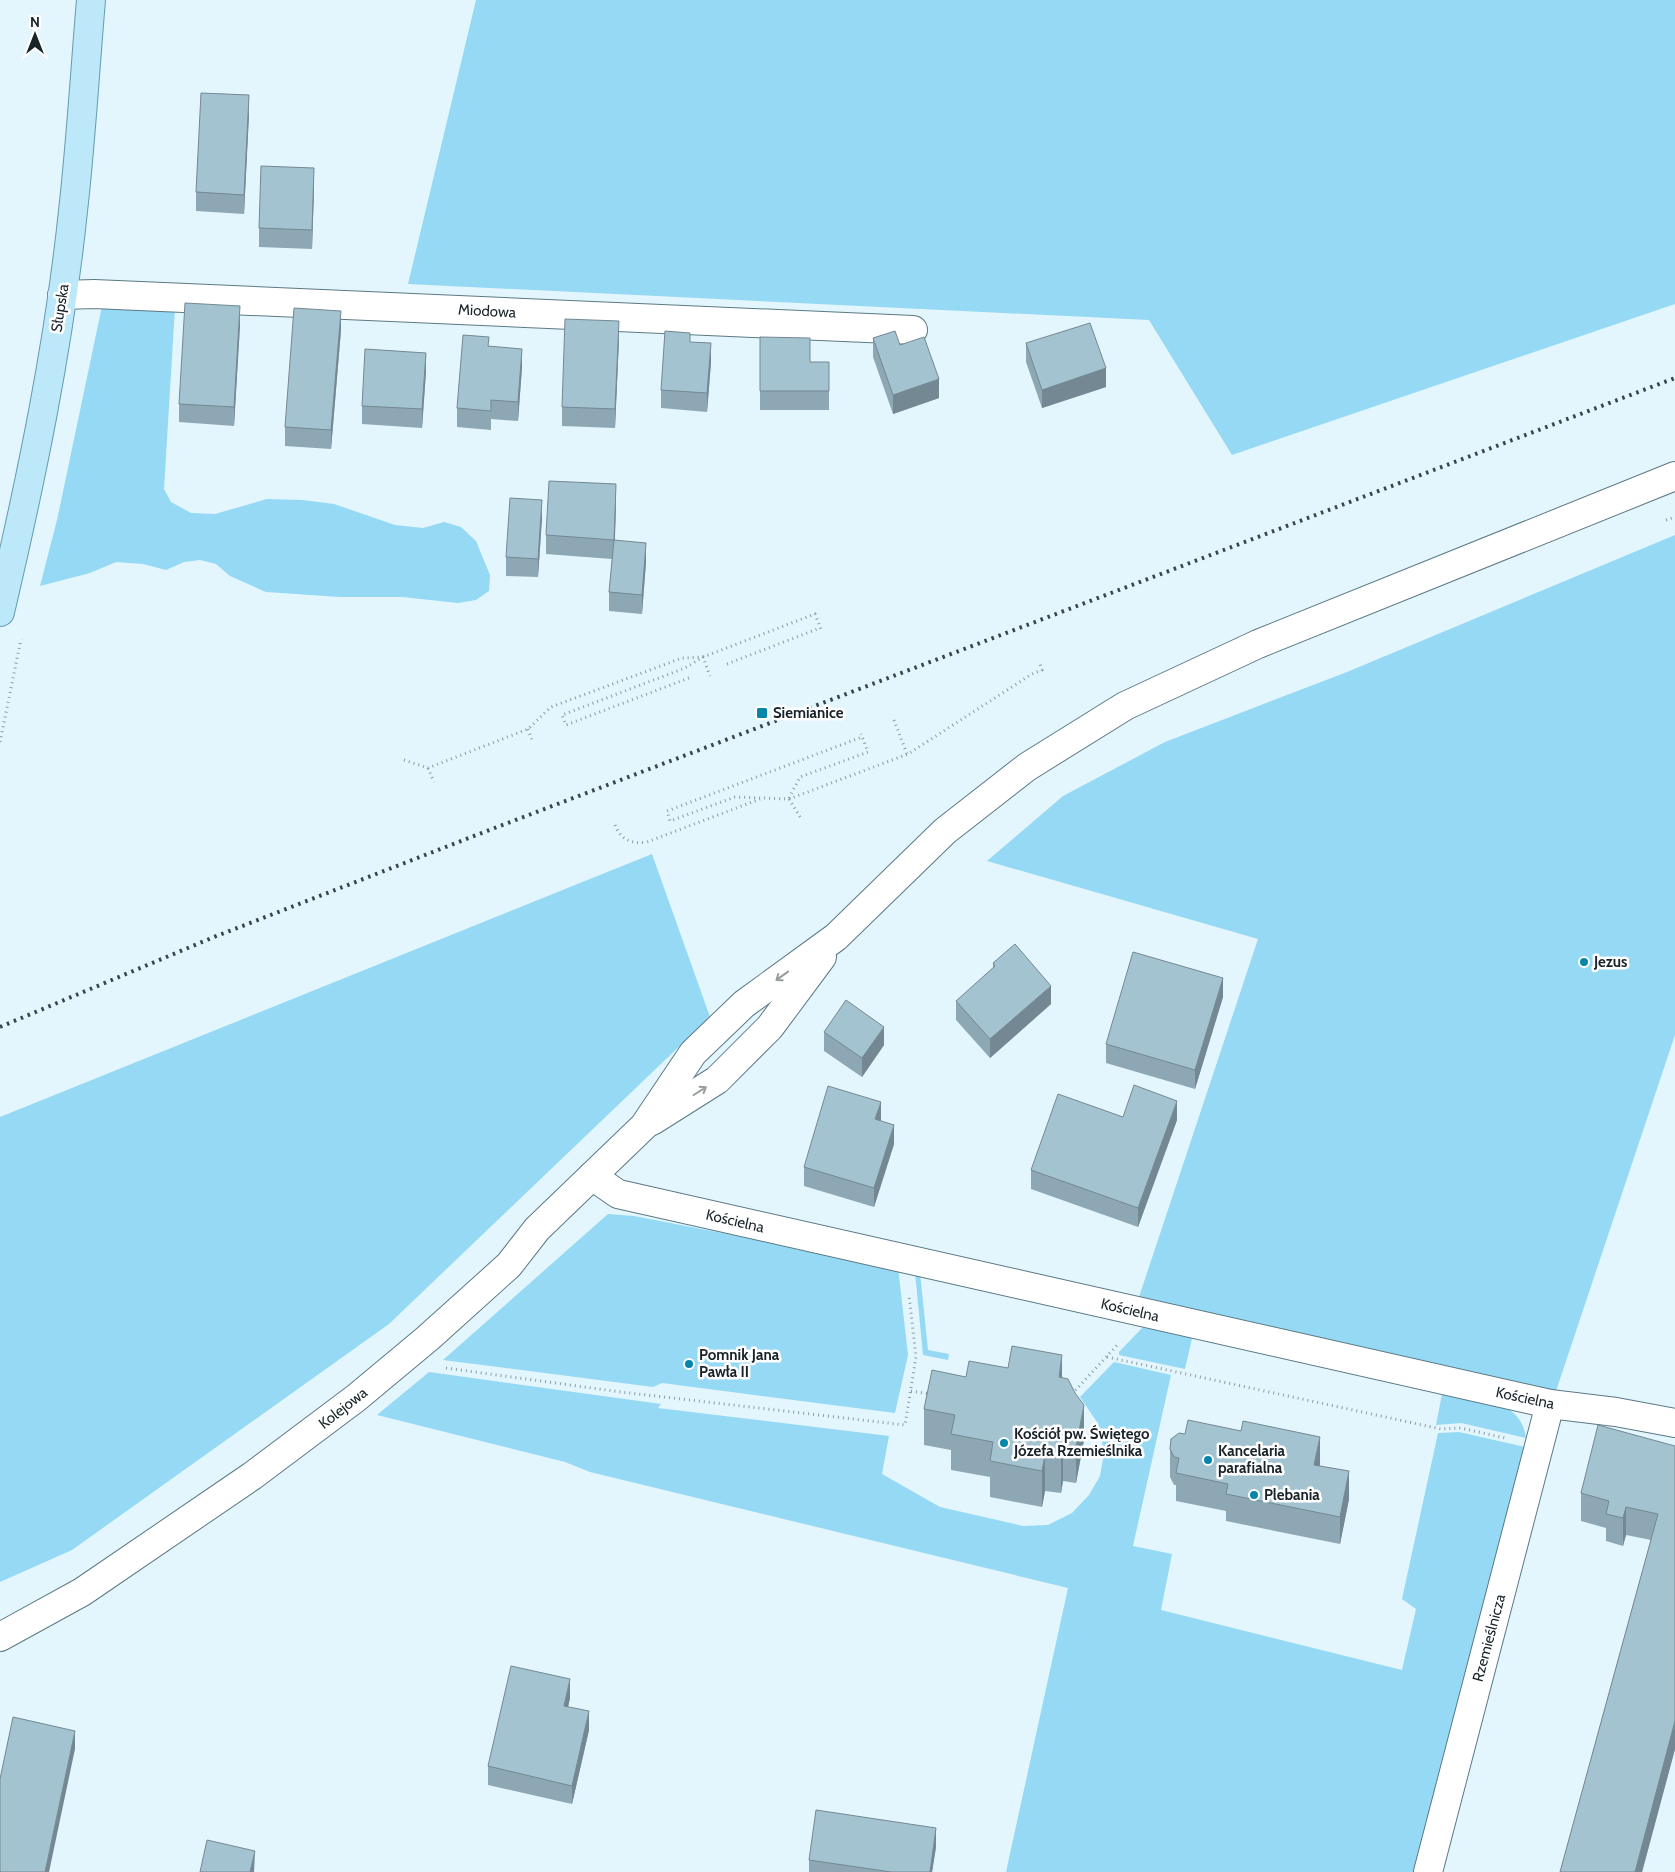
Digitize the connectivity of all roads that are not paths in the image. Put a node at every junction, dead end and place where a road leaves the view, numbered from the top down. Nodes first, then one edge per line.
1 (91, 0) edge
2 (62, 295) junction
3 (913, 330) dead end
4 (1675, 476) edge
5 (2, 596) edge
6 (836, 937) junction
7 (644, 1126) junction
8 (592, 1176) junction
9 (1550, 1404) junction
10 (1675, 1422) edge
11 (0, 1637) edge
12 (1428, 1872) edge

1 - 2 main road, Słupska
2 - 3 street, Miodowa
2 - 5 main road, Słupska
4 - 6 street
6 -> 7 street
7 -> 6 street
7 - 8 street, Kolejowa
8 - 9 street, Kościelna
8 - 11 street, Kolejowa
9 - 10 street, Kościelna
9 - 12 street, Rzemieślnicza

